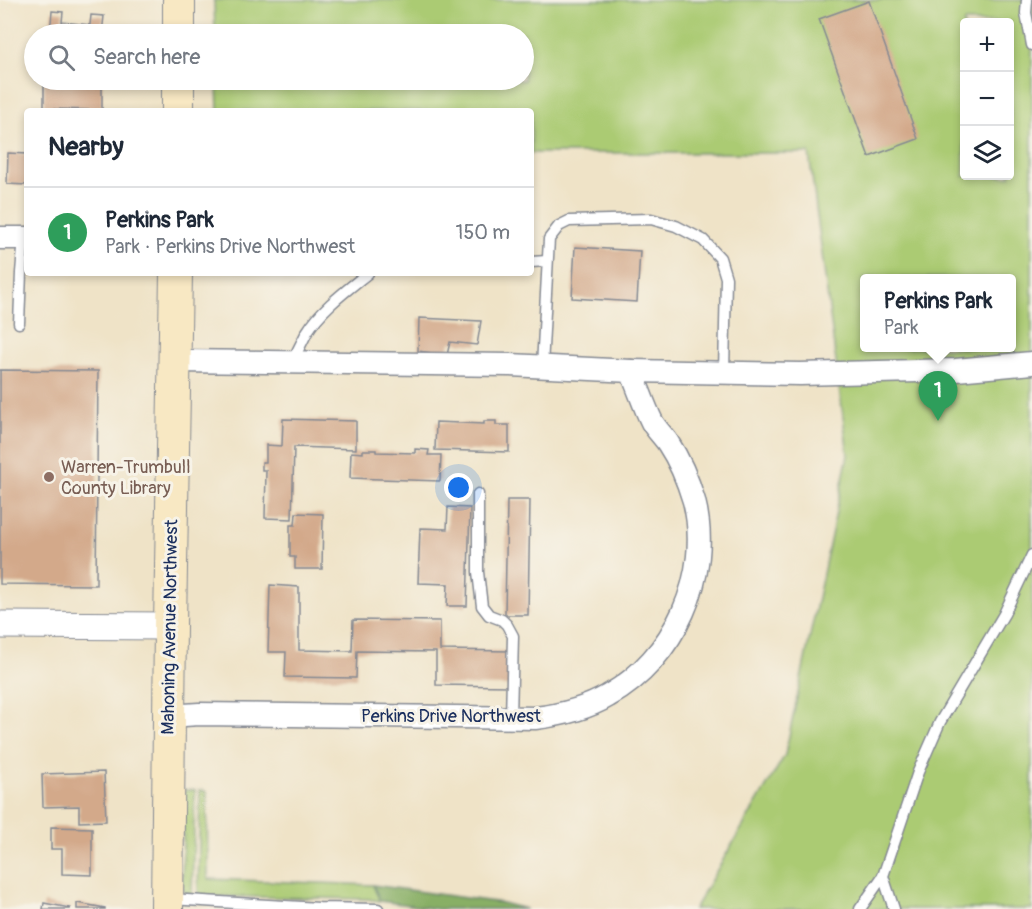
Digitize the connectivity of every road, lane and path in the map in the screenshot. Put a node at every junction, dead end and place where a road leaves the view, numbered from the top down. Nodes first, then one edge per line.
1 (178, 0) edge
2 (1027, 0) edge
3 (179, 24) edge
4 (1032, 45) edge
5 (178, 90) edge
6 (178, 108) edge
7 (0, 238) edge
8 (24, 238) edge
9 (24, 247) edge
10 (548, 261) junction
11 (534, 262) edge
12 (176, 276) edge
13 (364, 276) edge
14 (19, 323) dead end
15 (174, 361) junction
16 (292, 362) junction
17 (1032, 363) edge
18 (542, 366) junction
19 (631, 371) junction
20 (724, 373) junction
21 (478, 494) dead end
22 (1032, 555) edge
23 (0, 626) edge
24 (170, 626) junction
25 (170, 716) junction
26 (511, 718) junction
27 (883, 876) junction
28 (167, 904) edge
29 (378, 909) edge
30 (860, 909) edge
31 (894, 909) edge

1 - 3 main road
2 - 4 lane
5 - 6 main road
7 - 8 street
9 - 14 lane
10 - 11 lane
10 - 18 lane
10 - 20 lane
12 - 15 main road, Mahoning Avenue Northwest
13 - 16 lane
15 - 16 street
15 - 24 main road, Mahoning Avenue Northwest
16 - 18 street
17 - 20 street
18 - 19 street
19 - 20 street
19 - 26 street, Perkins Drive Northwest
21 - 26 lane
22 - 27 lane
23 - 24 street
24 - 25 main road, Mahoning Avenue Northwest
25 - 26 street, Perkins Drive Northwest
25 - 28 main road, Mahoning Avenue Northwest
27 - 30 lane
27 - 31 lane
28 - 29 lane

